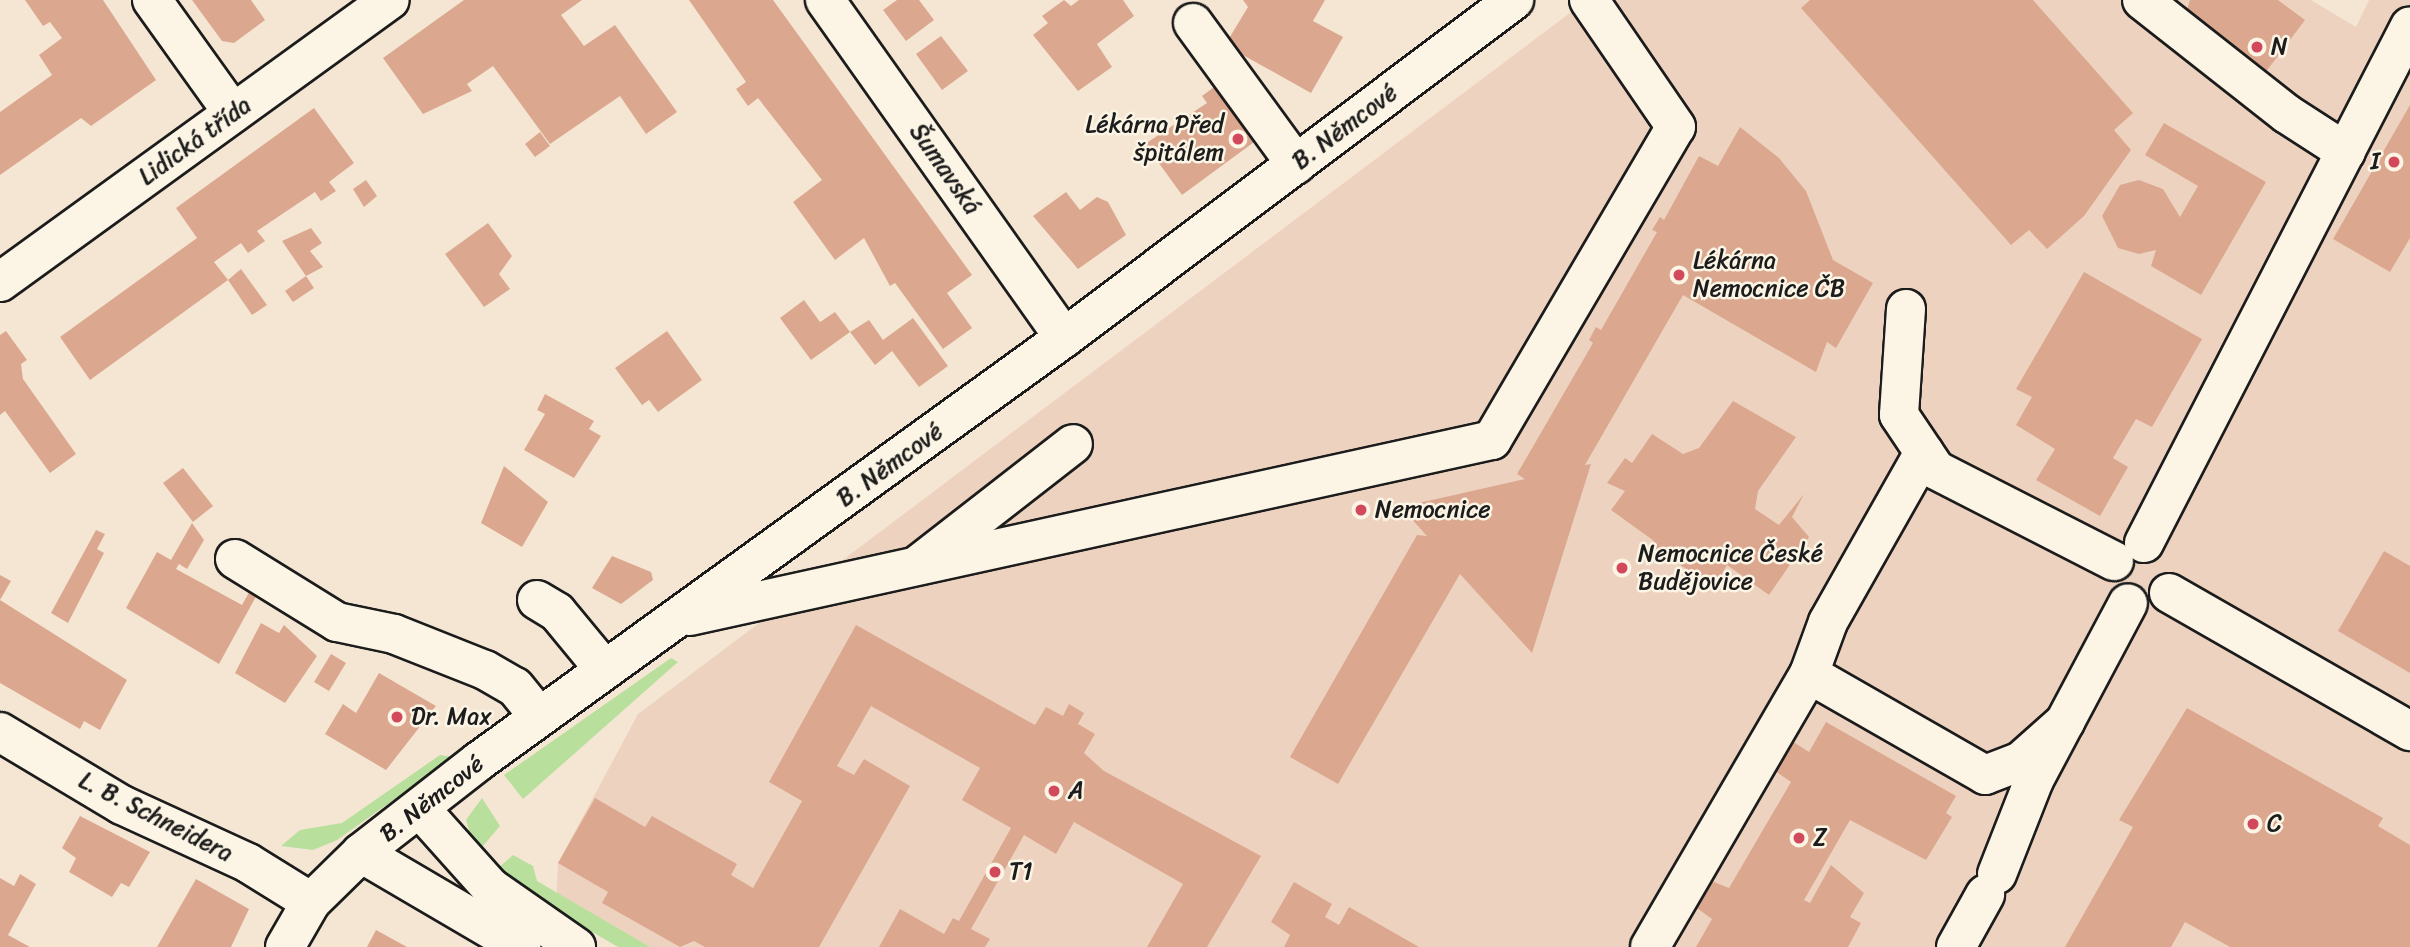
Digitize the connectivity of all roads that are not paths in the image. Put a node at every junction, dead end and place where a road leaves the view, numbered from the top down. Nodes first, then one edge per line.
1 (152, 0) edge
2 (390, 0) edge
3 (825, 0) edge
4 (1514, 0) edge
5 (1589, 0) edge
6 (2141, 0) edge
7 (1193, 23) dead end
8 (2410, 26) edge
9 (233, 113) junction
10 (2346, 152) junction
11 (1296, 164) junction
12 (0, 282) edge
13 (1906, 309) dead end
14 (1064, 338) junction
15 (1073, 444) dead end
16 (1924, 453) junction
17 (2129, 552) junction
18 (235, 559) dead end
19 (909, 571) junction
20 (2169, 593) junction
21 (537, 600) dead end
22 (2127, 603) junction
23 (677, 618) junction
24 (606, 670) junction
25 (1809, 674) junction
26 (539, 717) junction
27 (2064, 722) junction
28 (2410, 731) edge
29 (0, 732) edge
30 (422, 811) junction
31 (361, 853) junction
32 (311, 902) junction
33 (285, 947) edge
34 (521, 947) edge
35 (576, 947) edge
36 (1650, 947) edge
37 (1956, 947) edge

1 - 9 street
2 - 9 street, Lidická třída
3 - 14 street, Šumavská
4 - 11 street, B. Němcové
5 - 19 street
6 - 10 street
7 - 11 street
8 - 10 street
9 - 12 street, Lidická třída
10 - 17 street
11 - 14 street, B. Němcové
13 - 16 street
14 - 23 street, B. Němcové
15 - 19 street
16 - 17 street
16 - 25 street
17 - 20 street
17 - 22 street
18 - 26 street
19 - 23 street
20 - 22 street
20 - 28 street
21 - 24 street
22 - 27 street
23 - 24 street, B. Němcové
24 - 26 street, B. Němcové
25 - 27 street
25 - 36 street
26 - 30 street, B. Němcové
27 - 37 street
29 - 32 street, L. B. Schneidera
30 - 31 street, B. Němcové
30 - 35 street
31 - 32 street, B. Němcové
31 - 34 street
32 - 33 street, B. Němcové

